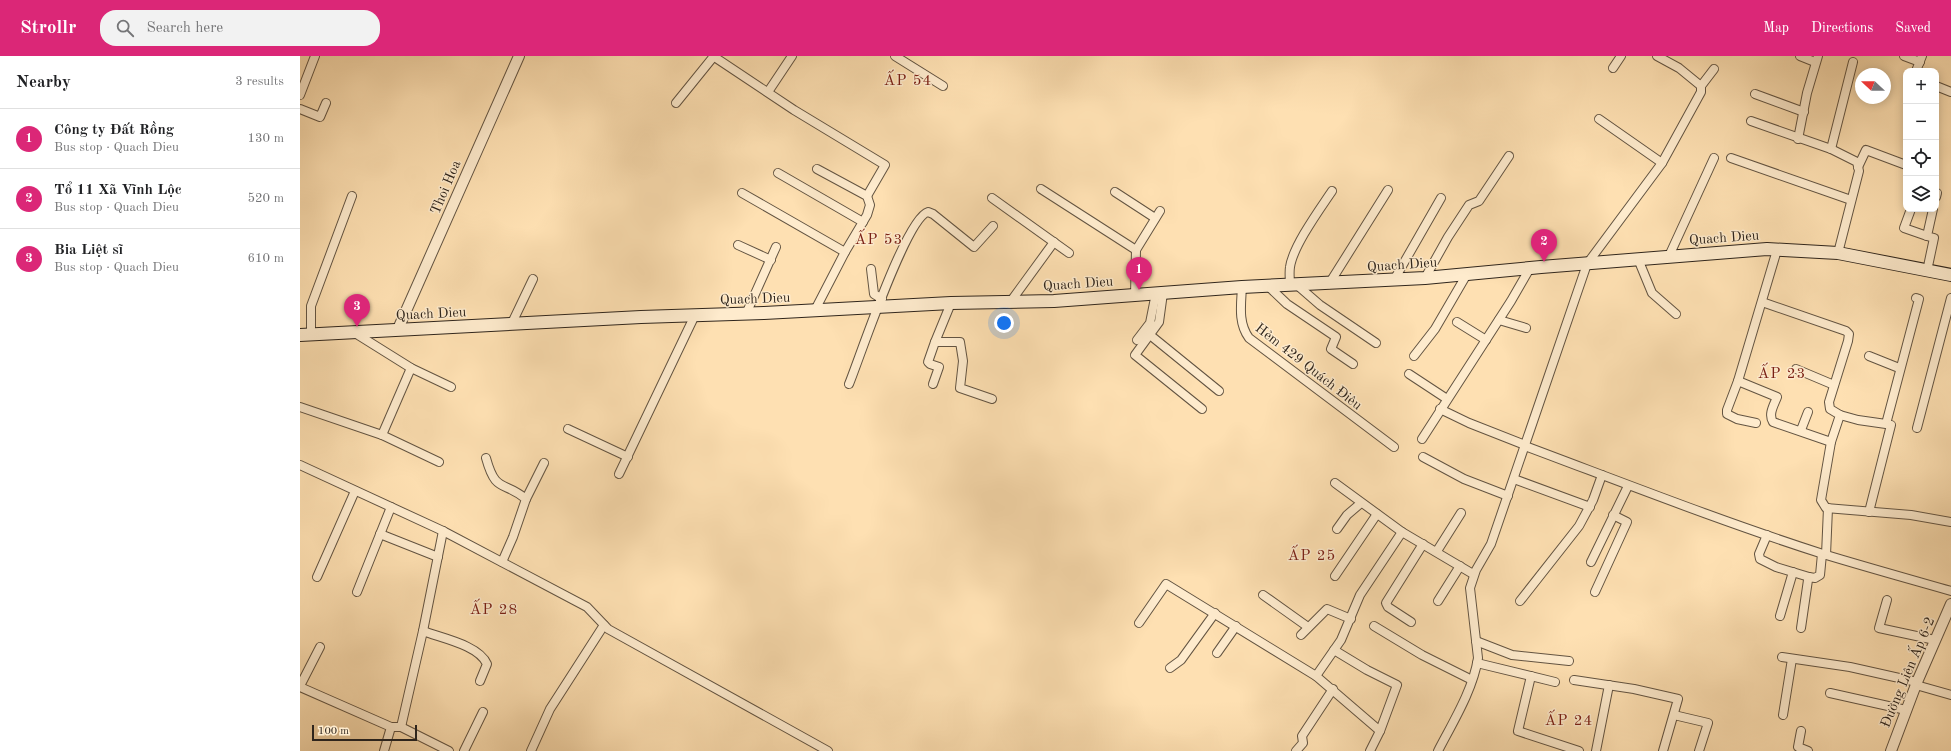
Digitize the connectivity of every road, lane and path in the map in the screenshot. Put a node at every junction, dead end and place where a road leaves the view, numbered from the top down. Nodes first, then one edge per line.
1 (315, 56) edge
2 (519, 56) edge
3 (714, 56) edge
4 (792, 56) edge
5 (895, 56) edge
6 (1621, 56) edge
7 (1657, 56) edge
8 (1800, 56) edge
9 (1904, 56) edge
10 (1816, 59) edge
11 (1921, 59) edge
12 (1853, 62) dead end
13 (1613, 68) dead end
14 (1714, 69) dead end
15 (943, 86) dead end
16 (1701, 86) junction
17 (1939, 87) edge
18 (768, 92) junction
19 (1951, 92) edge
20 (1755, 94) dead end
21 (300, 95) edge
22 (326, 103) dead end
23 (676, 103) dead end
24 (300, 109) edge
25 (1804, 112) junction
26 (1599, 119) dead end
27 (1751, 121) dead end
28 (1798, 139) junction
29 (1830, 149) junction
30 (1509, 156) dead end
31 (1714, 158) dead end
32 (1731, 158) dead end
33 (1662, 163) junction
34 (1903, 164) edge
35 (1858, 167) junction
36 (817, 169) dead end
37 (778, 173) dead end
38 (1041, 189) dead end
39 (1388, 190) dead end
40 (1332, 191) dead end
41 (1115, 192) dead end
42 (742, 193) dead end
43 (352, 196) dead end
44 (867, 196) junction
45 (992, 198) dead end
46 (1441, 198) dead end
47 (1851, 200) junction
48 (1160, 211) dead end
49 (1910, 212) edge
50 (1932, 212) edge
51 (1155, 218) junction
52 (863, 222) junction
53 (993, 226) dead end
54 (1927, 236) junction
55 (1054, 242) junction
56 (738, 245) dead end
57 (776, 247) dead end
58 (1136, 250) junction
59 (1777, 250) junction
60 (845, 252) junction
61 (1069, 253) dead end
62 (1838, 254) junction
63 (1668, 256) junction
64 (1638, 259) junction
65 (771, 260) junction
66 (1587, 264) junction
67 (1530, 268) junction
68 (871, 270) dead end
69 (1927, 271) junction
70 (1467, 274) junction
71 (1951, 275) edge
72 (1426, 278) junction
73 (534, 279) dead end
74 (1394, 280) junction
75 (1329, 284) junction
76 (1293, 285) junction
77 (1268, 286) junction
78 (1242, 287) junction
79 (1160, 293) junction
80 (1135, 295) junction
81 (1916, 298) dead end
82 (1951, 298) edge
83 (1011, 301) junction
84 (1762, 302) junction
85 (880, 303) junction
86 (951, 303) junction
87 (815, 310) junction
88 (746, 314) junction
89 (1676, 314) dead end
90 (695, 315) junction
91 (1499, 320) junction
92 (1457, 322) dead end
93 (512, 323) junction
94 (1526, 328) dead end
95 (398, 329) junction
96 (355, 333) junction
97 (306, 335) edge
98 (1150, 335) junction
99 (1137, 340) dead end
100 (1486, 340) junction
101 (935, 342) junction
102 (1376, 343) dead end
103 (1414, 356) dead end
104 (1869, 356) dead end
105 (1353, 364) dead end
106 (411, 368) junction
107 (1899, 368) junction
108 (1796, 369) dead end
109 (1409, 374) dead end
110 (1738, 381) junction
111 (849, 384) dead end
112 (933, 384) dead end
113 (1834, 385) junction
114 (451, 387) dead end
115 (1219, 391) dead end
116 (992, 399) dead end
117 (1447, 399) junction
118 (300, 407) edge
119 (1202, 409) dead end
120 (1440, 410) junction
121 (1808, 412) dead end
122 (1840, 415) junction
123 (1756, 424) dead end
124 (1891, 425) dead end
125 (1917, 428) dead end
126 (568, 429) dead end
127 (1801, 430) junction
128 (382, 435) junction
129 (1422, 439) dead end
130 (1831, 442) junction
131 (1525, 445) junction
132 (1394, 448) dead end
133 (628, 457) junction
134 (1424, 457) dead end
135 (486, 458) dead end
136 (439, 462) dead end
137 (544, 463) dead end
138 (300, 465) edge
139 (619, 474) dead end
140 (1602, 475) junction
141 (1514, 479) junction
142 (1335, 482) dead end
143 (1628, 486) junction
144 (355, 491) junction
145 (1508, 496) junction
146 (526, 499) junction
147 (1361, 503) junction
148 (391, 507) junction
149 (1590, 507) junction
150 (1828, 508) junction
151 (1869, 512) junction
152 (1461, 513) dead end
153 (1376, 514) junction
154 (1613, 515) junction
155 (1951, 522) edge
156 (1337, 528) dead end
157 (443, 530) junction
158 (1402, 532) junction
159 (380, 534) junction
160 (1767, 535) junction
161 (1423, 544) junction
162 (1437, 551) junction
163 (1824, 554) junction
164 (438, 557) junction
165 (502, 562) junction
166 (1591, 562) dead end
167 (1460, 566) junction
168 (1793, 572) junction
169 (1473, 574) junction
170 (1335, 576) dead end
171 (317, 577) dead end
172 (1809, 577) junction
173 (1951, 591) edge
174 (357, 592) dead end
175 (1595, 592) dead end
176 (1263, 595) dead end
177 (1887, 600) dead end
178 (1438, 601) dead end
179 (1520, 601) dead end
180 (1951, 604) edge
181 (1216, 613) junction
182 (1780, 616) dead end
183 (1351, 619) junction
184 (1411, 622) dead end
185 (1139, 623) dead end
186 (604, 625) junction
187 (1236, 626) junction
188 (1374, 626) dead end
189 (1308, 628) junction
190 (1802, 628) dead end
191 (423, 631) junction
192 (1301, 635) dead end
193 (1935, 640) junction
194 (1476, 641) junction
195 (320, 647) dead end
196 (1334, 650) junction
197 (1217, 653) dead end
198 (1782, 657) dead end
199 (1792, 659) junction
200 (1569, 661) dead end
201 (1477, 663) junction
202 (1170, 668) dead end
203 (1316, 676) junction
204 (1531, 676) junction
205 (1472, 680) junction
206 (1574, 680) dead end
207 (480, 681) dead end
208 (1555, 682) dead end
209 (1916, 683) junction
210 (1609, 685) junction
211 (300, 686) edge
212 (1333, 689) junction
213 (1830, 693) dead end
214 (1951, 696) edge
215 (1906, 710) junction
216 (483, 712) dead end
217 (1674, 715) junction
218 (1783, 715) dead end
219 (391, 727) junction
220 (401, 727) junction
221 (1380, 731) junction
222 (1801, 732) dead end
223 (1442, 750) edge
224 (384, 751) edge
225 (449, 751) edge
226 (464, 751) edge
227 (531, 751) edge
228 (828, 751) edge
229 (1296, 751) edge
230 (1370, 751) edge
231 (1578, 751) edge
232 (1596, 751) edge
233 (1663, 751) edge
234 (1699, 751) edge
235 (1808, 751) edge
236 (1891, 751) edge

1 - 21 street
2 - 95 street, Thoi Hoa
3 - 18 street
3 - 23 street
4 - 18 street
5 - 15 street
6 - 13 street
7 - 16 street
8 - 10 street
9 - 11 street
10 - 25 street
12 - 29 street
14 - 16 street
16 - 33 street
17 - 19 street
18 - 44 street
20 - 25 street
22 - 24 street
25 - 28 street
26 - 33 street
27 - 28 street
28 - 29 street
29 - 35 street
30 - 72 street
31 - 63 street
32 - 47 street
33 - 66 street
34 - 35 street
35 - 47 street
36 - 44 street
37 - 52 street
38 - 58 street
39 - 75 street
40 - 76 street
41 - 51 street
42 - 60 street
43 - 97 street
44 - 52 street
45 - 55 street
46 - 74 street
47 - 62 street
48 - 51 street
49 - 54 street
50 - 54 street
51 - 58 street
52 - 60 street
53 - 85 street
54 - 69 street
55 - 61 street
55 - 83 street
56 - 65 street
57 - 65 street
58 - 80 street
59 - 62 main road, Quach Dieu
59 - 63 main road, Quach Dieu
59 - 84 street
60 - 87 street
62 - 69 main road, Quach Dieu
63 - 64 main road, Quach Dieu
64 - 66 main road, Quach Dieu
64 - 89 street
65 - 88 street
66 - 67 main road, Quach Dieu
66 - 131 street
67 - 70 main road, Quach Dieu
67 - 91 street
68 - 85 street
69 - 71 main road, Quach Dieu
70 - 72 main road, Quach Dieu
70 - 103 street
72 - 74 main road, Quach Dieu
73 - 93 street
74 - 75 main road, Quach Dieu
75 - 76 main road, Quach Dieu
76 - 77 main road, Quach Dieu
76 - 102 street
77 - 78 main road, Quach Dieu
77 - 105 street
78 - 79 main road, Quach Dieu
78 - 132 street, Hẻm 429 Quách Điêu
79 - 80 main road, Quach Dieu
79 - 98 street
79 - 99 street
80 - 83 main road, Quach Dieu
81 - 107 street
82 - 125 street
83 - 86 main road, Quach Dieu
84 - 110 street
84 - 113 street
85 - 86 main road, Quach Dieu
85 - 87 main road, Quach Dieu
85 - 111 street
86 - 101 street
87 - 88 main road, Quach Dieu
88 - 90 main road, Quach Dieu
90 - 93 main road, Quach Dieu
90 - 133 street
91 - 94 street
91 - 100 street
92 - 100 street
93 - 95 main road, Quach Dieu
95 - 96 main road, Quach Dieu
96 - 97 main road, Quach Dieu
96 - 106 street
98 - 115 street
98 - 119 street
100 - 117 street
101 - 112 street
101 - 116 street
104 - 107 street
106 - 114 street
106 - 128 street
107 - 122 street
108 - 113 street
109 - 117 street
110 - 123 street
110 - 127 street
113 - 122 street
117 - 120 street
118 - 128 street
120 - 129 street
120 - 131 street
121 - 127 street
122 - 130 street
124 - 151 street
126 - 133 street
127 - 130 street
128 - 136 street
130 - 150 street
131 - 140 street
131 - 141 street
133 - 139 street
134 - 145 street
135 - 146 street
137 - 146 street
138 - 144 street
140 - 143 street
140 - 149 street
141 - 145 street
141 - 149 street
142 - 147 street
143 - 154 street
143 - 160 street
144 - 148 street
144 - 171 street
145 - 169 street
146 - 165 street
147 - 153 street
147 - 156 street
148 - 157 street
148 - 159 street
149 - 179 street
150 - 151 street
150 - 163 street
151 - 155 street
152 - 162 street
153 - 158 street
153 - 170 street
154 - 166 street
154 - 175 street
157 - 164 street
157 - 165 street
158 - 161 street
158 - 183 street
159 - 164 street
159 - 174 street
160 - 163 street
160 - 168 street
161 - 162 street
161 - 184 street
162 - 167 street
163 - 172 street
163 - 173 street
164 - 191 street
165 - 186 street
167 - 169 street
167 - 178 street
168 - 172 street
168 - 182 street
169 - 194 street
172 - 190 street
176 - 189 street
177 - 193 street
180 - 193 street, Đường Liên Ấp 6-2
181 - 185 street
181 - 187 street
181 - 202 street
183 - 189 street
183 - 196 street
186 - 227 street
186 - 228 street
187 - 197 street
187 - 203 street
188 - 205 street
189 - 192 street
191 - 207 street
191 - 220 street
193 - 209 street, Đường Liên Ấp 6-2
194 - 200 street
194 - 201 street
195 - 211 street
196 - 203 street
196 - 221 street
198 - 199 street
199 - 209 street
199 - 218 street
201 - 204 street
201 - 205 street
203 - 212 street
204 - 208 street
204 - 231 street
205 - 223 street
206 - 210 street
209 - 214 street
209 - 215 street, Đường Liên Ấp 6-2
210 - 217 street
210 - 232 street
211 - 219 street
212 - 221 street
212 - 229 street
213 - 215 street
215 - 236 street, Đường Liên Ấp 6-2
216 - 226 street
217 - 233 street
217 - 234 street
219 - 220 street
219 - 224 street
220 - 225 street
221 - 230 street
222 - 235 street

